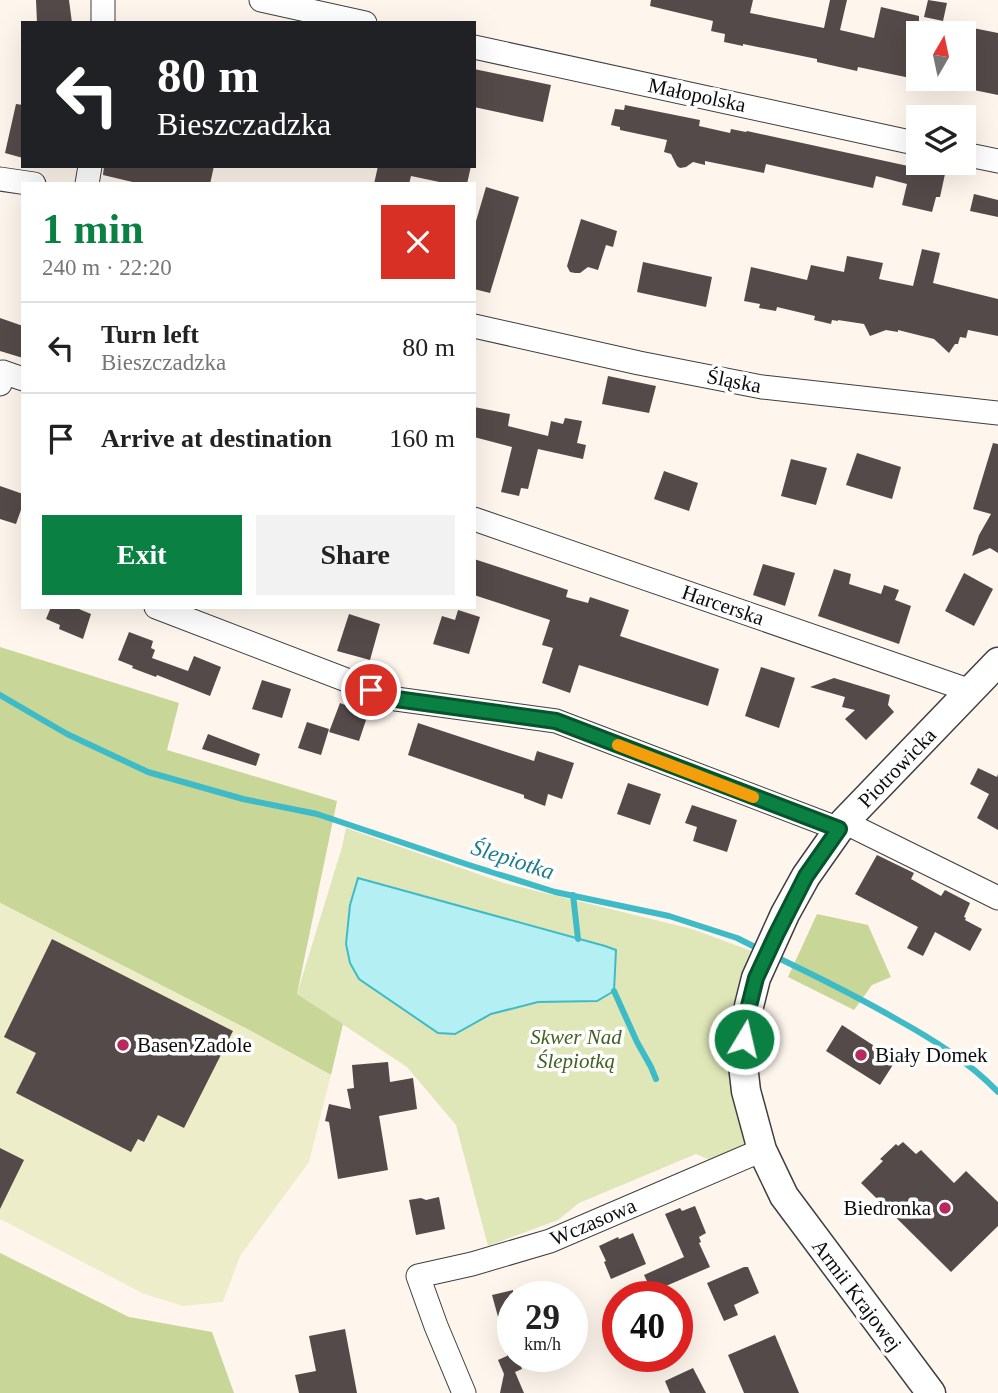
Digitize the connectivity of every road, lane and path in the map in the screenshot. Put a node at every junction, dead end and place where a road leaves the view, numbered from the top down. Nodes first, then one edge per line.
1 (103, 0) edge
2 (261, 0) edge
3 (103, 21) edge
4 (356, 21) edge
5 (476, 47) edge
6 (906, 141) edge
7 (976, 156) edge
8 (998, 161) edge
9 (0, 179) edge
10 (21, 182) edge
11 (476, 326) edge
12 (21, 378) edge
13 (0, 384) edge
14 (998, 413) edge
15 (476, 520) edge
16 (161, 609) edge
17 (998, 662) edge
18 (971, 691) junction
19 (841, 826) junction
20 (998, 898) edge
21 (762, 1150) junction
22 (784, 1196) joint
23 (464, 1393) edge
24 (931, 1393) edge

1 - 3 street
2 - 4 street
5 - 6 street, Małopolska
7 - 8 street
9 - 10 street
11 - 14 street, Śląska
12 - 13 street
15 - 18 street, Harcerska
16 - 19 street
17 - 18 street, Piotrowicka
18 - 19 street, Piotrowicka
19 - 20 street
19 - 21 street, Piotrowicka
21 - 22 street, Piotrowicka
21 - 23 street, Wczasowa
22 - 24 street, Armii Krajowej

